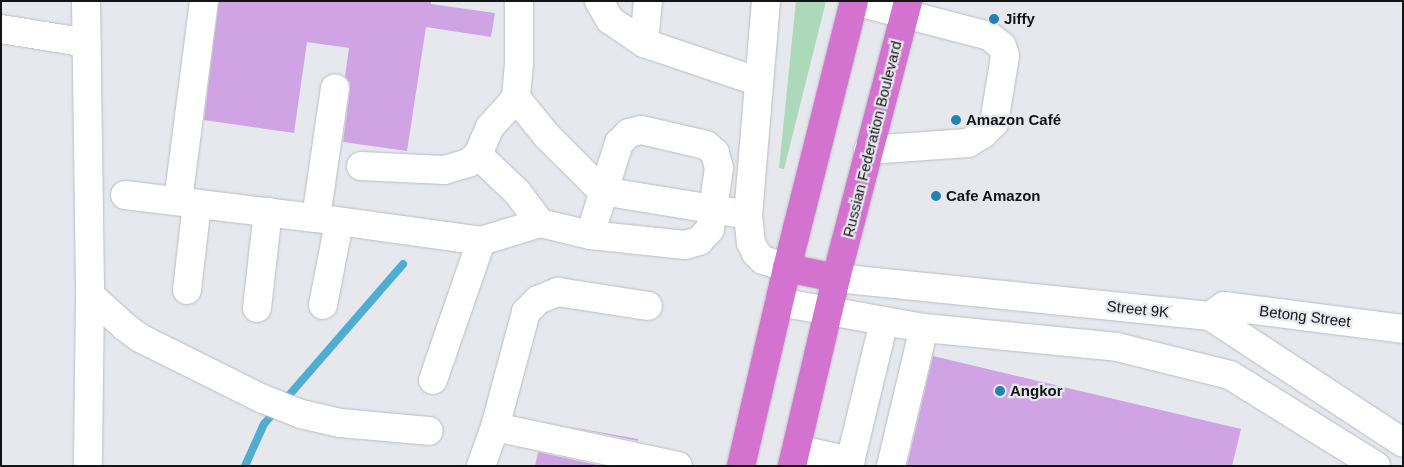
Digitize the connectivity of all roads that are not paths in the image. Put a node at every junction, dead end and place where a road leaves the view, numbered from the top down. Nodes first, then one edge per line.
1 (86, 1) edge
2 (204, 1) edge
3 (519, 1) edge
4 (599, 1) edge
5 (648, 1) edge
6 (766, 1) edge
7 (854, 1) edge
8 (906, 7) edge
9 (1, 29) edge
10 (87, 43) junction
11 (644, 43) junction
12 (759, 82) junction
13 (335, 88) dead end
14 (516, 98) junction
15 (868, 150) junction
16 (478, 155) junction
17 (361, 166) dead end
18 (602, 191) junction
19 (125, 195) dead end
20 (188, 203) junction
21 (713, 209) junction
22 (268, 212) junction
23 (748, 215) junction
24 (328, 220) junction
25 (540, 223) junction
26 (590, 235) junction
27 (481, 241) junction
28 (787, 268) junction
29 (836, 278) junction
30 (187, 290) dead end
31 (90, 295) junction
32 (779, 302) junction
33 (323, 305) dead end
34 (648, 306) dead end
35 (257, 308) dead end
36 (830, 312) junction
37 (1210, 316) junction
38 (884, 321) junction
39 (924, 328) junction
40 (1403, 329) edge
41 (433, 380) dead end
42 (494, 427) junction
43 (429, 431) dead end
44 (1403, 443) edge
45 (1343, 457) edge
46 (794, 458) edge
47 (850, 463) edge
48 (88, 466) edge
49 (481, 466) edge
50 (678, 466) edge
51 (741, 466) edge
52 (892, 466) edge
53 (1376, 466) edge

1 - 10 street
2 - 20 street
3 - 14 street
4 - 11 street
5 - 11 street
6 - 12 street
7 - 8 street
7 - 28 highway
8 - 15 highway, Russian Federation Boulevard
8 - 15 street
9 - 10 street
10 - 31 street
11 - 12 street
12 - 23 street
13 - 24 street
14 - 16 street
14 - 18 street
15 - 29 highway, Russian Federation Boulevard
16 - 17 street
16 - 25 street
18 - 21 street
18 - 21 street
18 - 26 street
19 - 20 street
20 - 22 street
20 - 30 street
21 - 23 street
21 - 26 street
22 - 24 street
22 - 35 street
23 - 28 street
24 - 27 street
24 - 33 street
25 - 26 street
25 - 27 street
27 - 41 street
28 - 29 highway
28 - 32 highway
29 - 36 highway, Russian Federation Boulevard
29 - 37 street, Street 9K
31 - 43 street
31 - 48 street
32 - 36 street
32 - 51 highway
34 - 42 street
36 - 38 street
36 - 46 highway, Russian Federation Boulevard
37 - 40 street, Betong Street
37 - 44 street, Street 9K
38 - 39 street
38 - 47 street
39 - 45 street
39 - 52 street
42 - 49 street
42 - 50 street
45 - 53 street
46 - 47 street

